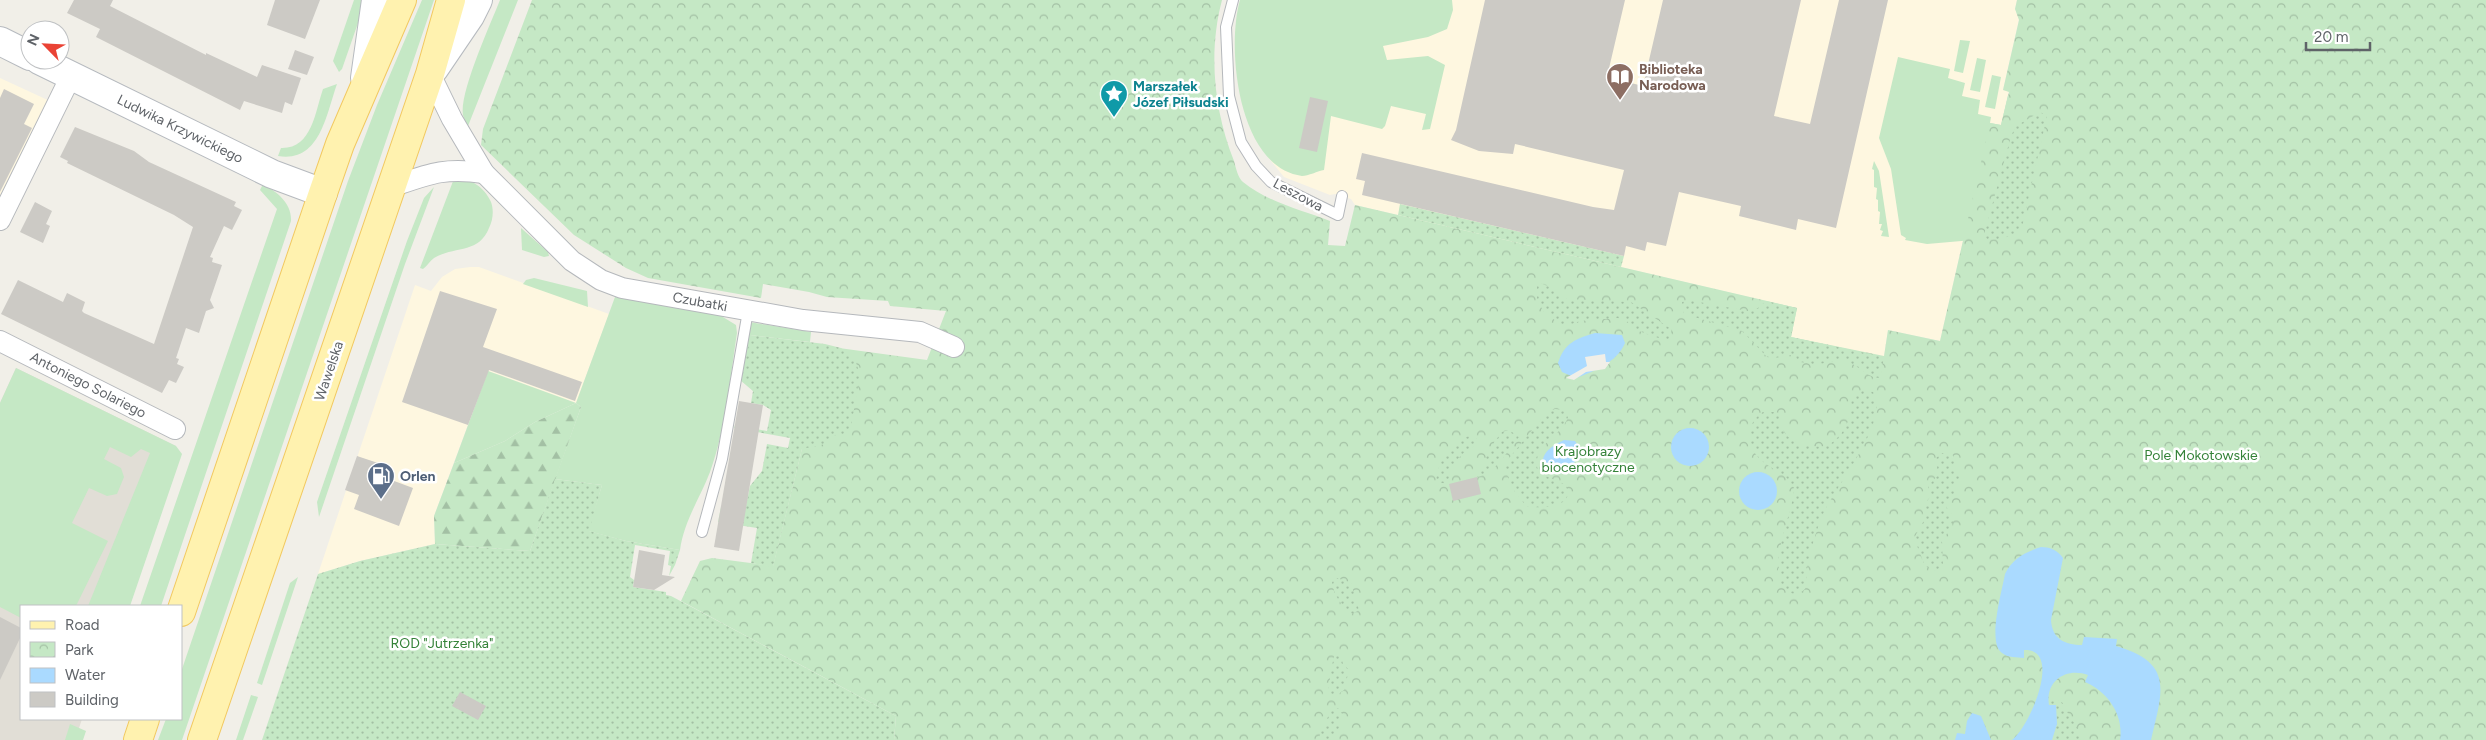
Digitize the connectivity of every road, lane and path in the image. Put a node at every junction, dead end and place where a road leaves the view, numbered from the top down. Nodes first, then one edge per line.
1 (376, 0) edge
2 (402, 0) edge
3 (451, 0) edge
4 (478, 0) edge
5 (1233, 0) edge
6 (0, 41) edge
7 (20, 51) edge
8 (59, 70) edge
9 (430, 74) junction
10 (71, 76) junction
11 (364, 89) junction
12 (484, 174) junction
13 (391, 187) junction
14 (323, 193) junction
15 (1342, 196) dead end
16 (0, 220) edge
17 (748, 310) junction
18 (0, 341) edge
19 (954, 347) dead end
20 (175, 429) dead end
21 (702, 532) dead end
22 (182, 609) edge
23 (145, 720) edge
24 (138, 740) edge
25 (202, 740) edge

1 - 11 street
2 - 11 main road
3 - 9 main road, Wawelska
4 - 9 street
5 - 15 lane, Leszowa
6 - 7 street
8 - 10 street, Ludwika Krzywickiego
9 - 12 street, Czubatki
9 - 13 main road, Wawelska
10 - 14 street, Ludwika Krzywickiego
10 - 16 street
11 - 14 main road
12 - 13 street
12 - 17 street, Czubatki
13 - 25 main road, Wawelska
14 - 22 main road
17 - 19 street, Czubatki
17 - 21 lane
18 - 20 street, Antoniego Solariego
23 - 24 main road

